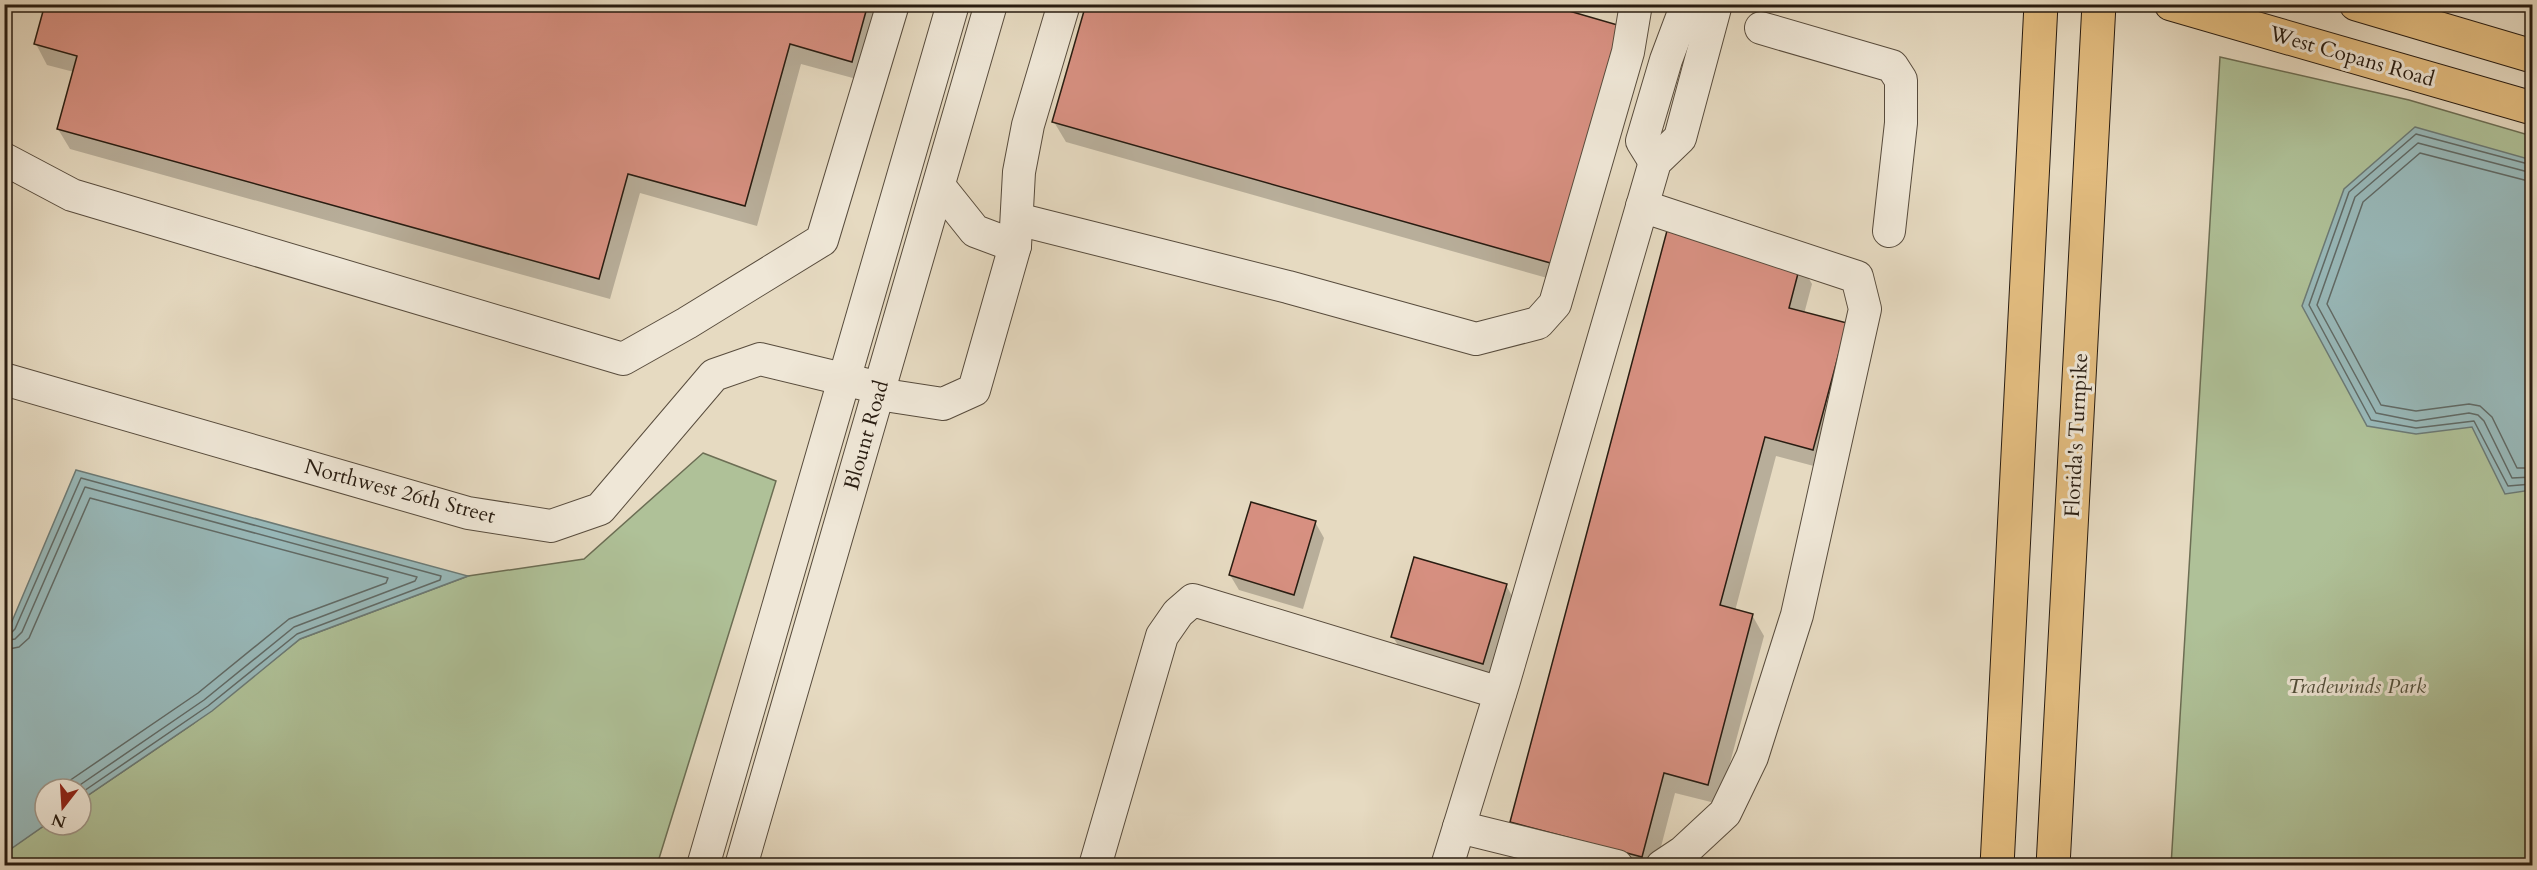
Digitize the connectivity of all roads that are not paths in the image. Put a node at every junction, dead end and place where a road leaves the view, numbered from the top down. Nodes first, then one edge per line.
1 (892, 4) edge
2 (953, 4) edge
3 (991, 4) edge
4 (1064, 4) edge
5 (1636, 4) edge
6 (1687, 4) edge
7 (1716, 4) edge
8 (2099, 4) edge
9 (2171, 4) edge
10 (2356, 4) edge
11 (2040, 15) edge
12 (1761, 28) dead end
13 (2532, 56) edge
14 (2532, 108) edge
15 (4, 159) edge
16 (1655, 162) junction
17 (939, 186) junction
18 (1642, 206) junction
19 (1889, 231) dead end
20 (1016, 232) junction
21 (4, 379) edge
22 (844, 380) junction
23 (879, 391) junction
24 (1500, 693) junction
25 (1459, 827) junction
26 (703, 866) edge
27 (741, 866) edge
28 (1095, 866) edge
29 (1447, 866) edge
30 (1617, 866) edge
31 (1662, 866) edge
32 (1997, 866) edge
33 (2053, 866) edge

1 - 15 street
2 - 22 street, Blount Road
3 - 17 street, Blount Road
4 - 20 street, Northwest 26th Street
5 - 20 street
6 - 16 street
7 - 16 street
8 - 33 main road, Florida's Turnpike
9 - 14 main road, West Copans Road
10 - 13 main road
11 - 32 main road
12 - 19 street
16 - 18 street
17 - 20 street
17 - 23 street, Blount Road
18 - 24 street
18 - 31 street
20 - 23 street, Northwest 26th Street
21 - 22 street, Northwest 26th Street
22 - 23 street, Northwest 26th Street
22 - 26 street, Blount Road
23 - 27 street, Blount Road
24 - 25 street
24 - 28 street
25 - 29 street
25 - 30 street

